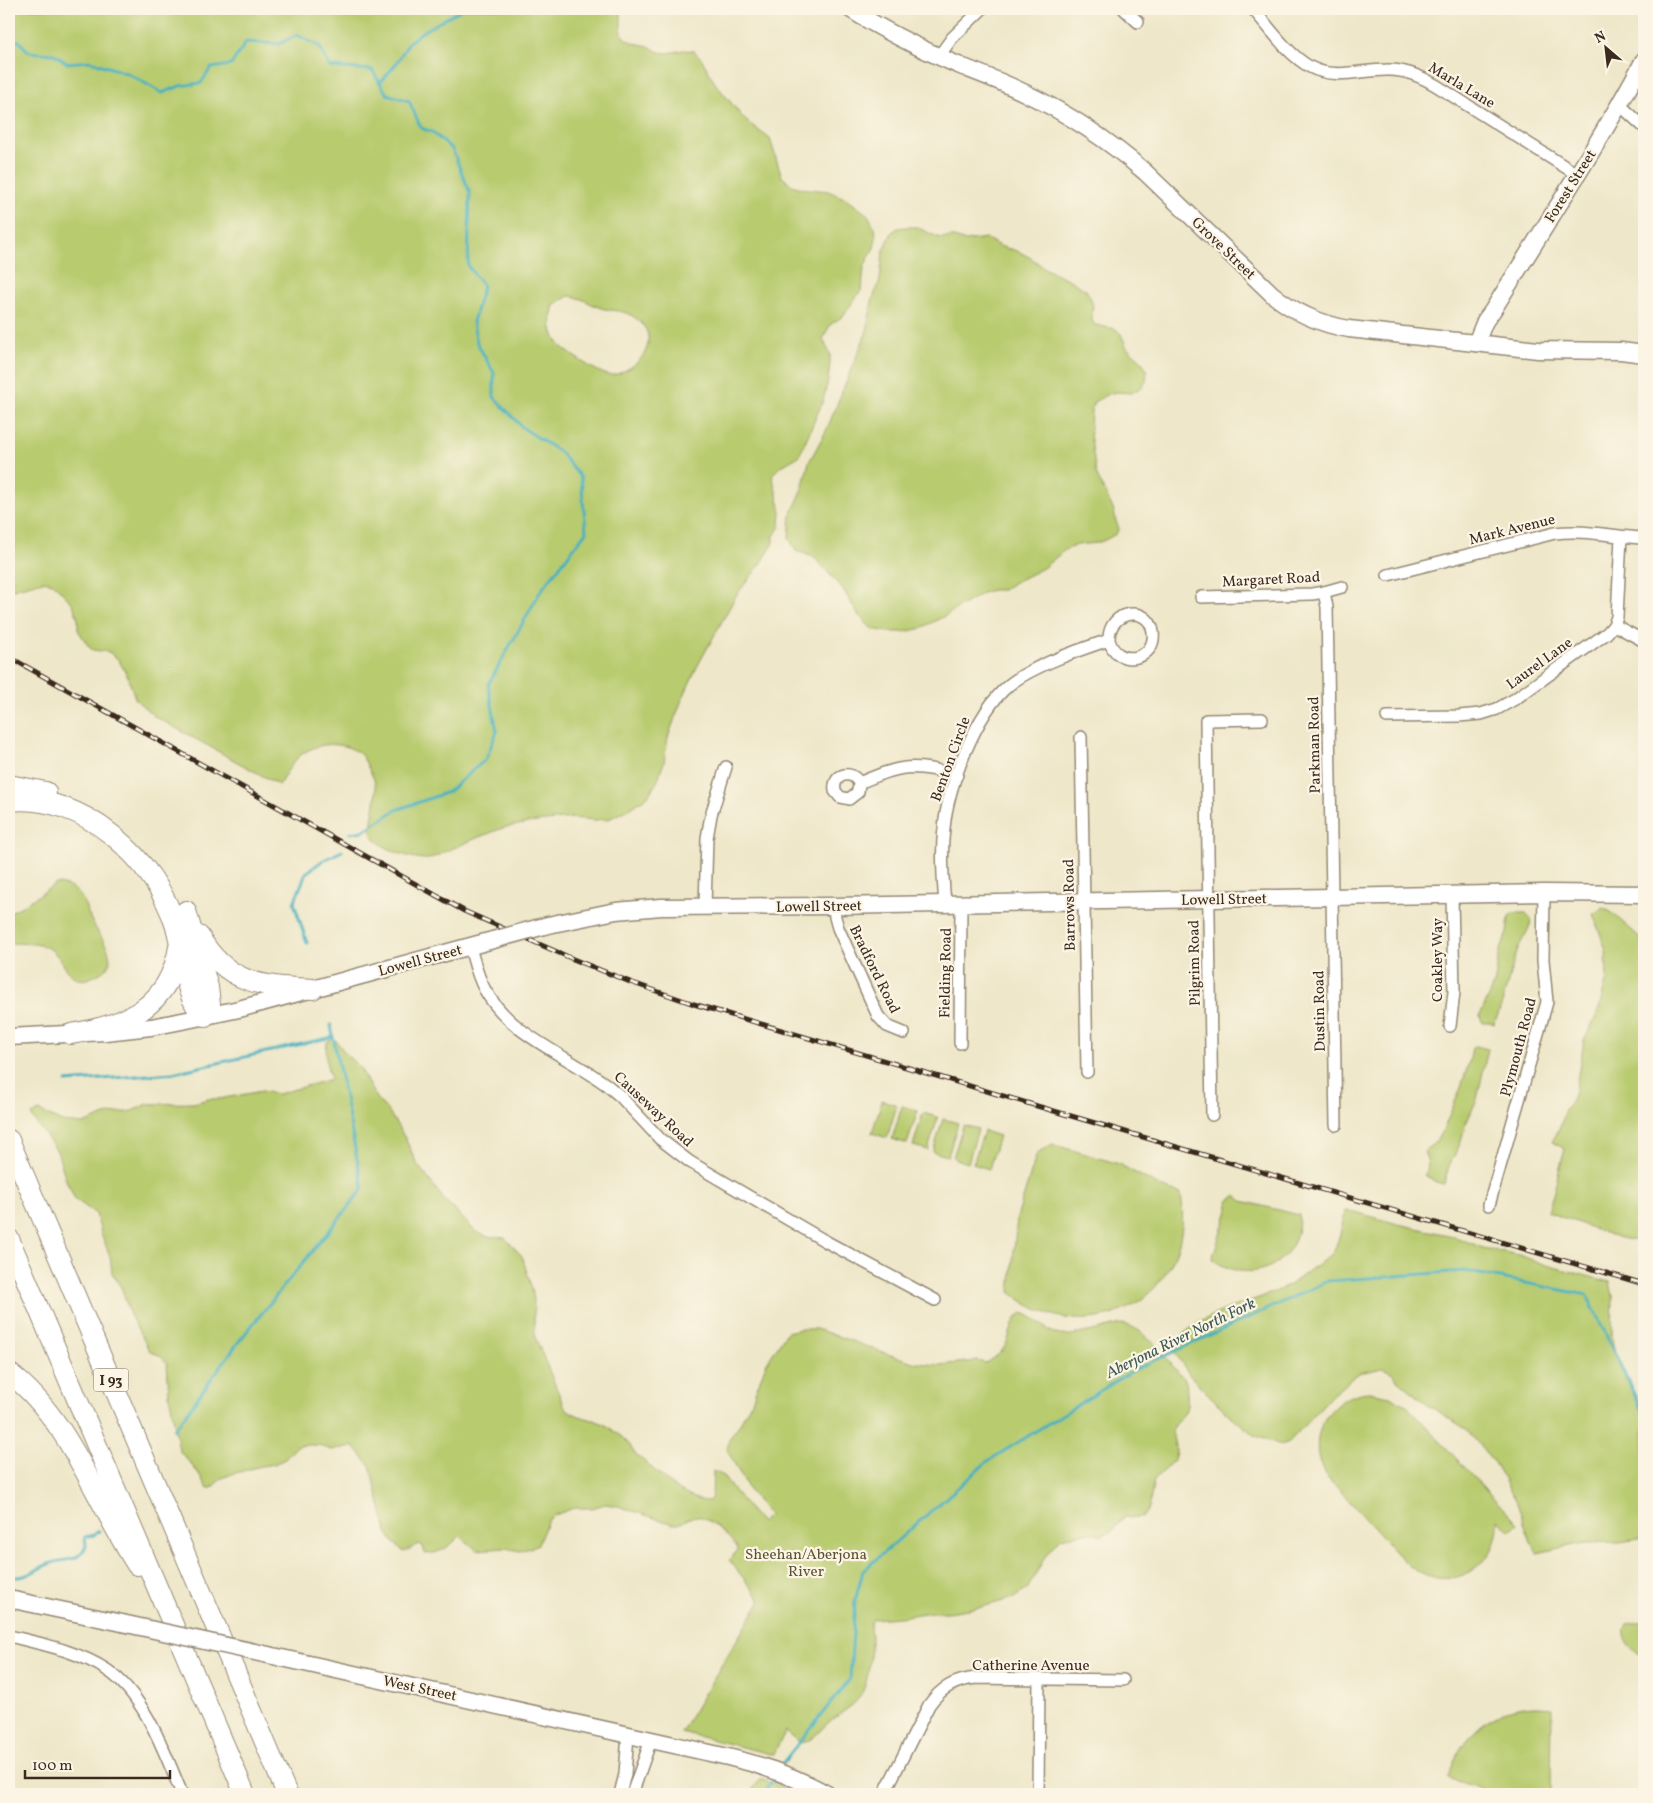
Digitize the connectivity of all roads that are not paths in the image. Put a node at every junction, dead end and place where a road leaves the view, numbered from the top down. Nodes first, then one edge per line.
1 (850, 9) edge
2 (982, 9) edge
3 (1124, 9) edge
4 (1253, 9) edge
5 (1138, 22) dead end
6 (939, 56) junction
7 (1644, 60) edge
8 (1620, 105) junction
9 (1644, 127) edge
10 (1578, 175) junction
11 (1494, 310) junction
12 (1476, 343) junction
13 (1493, 345) junction
14 (1644, 354) edge
15 (1621, 537) junction
16 (1644, 538) edge
17 (1388, 575) dead end
18 (1342, 586) dead end
19 (1324, 592) junction
20 (1201, 597) dead end
21 (1614, 625) junction
22 (1109, 640) dead end
23 (1644, 641) edge
24 (1387, 716) dead end
25 (1262, 719) dead end
26 (1082, 737) dead end
27 (726, 766) dead end
28 (957, 775) junction
29 (859, 783) dead end
30 (9, 785) edge
31 (9, 801) edge
32 (1544, 893) junction
33 (1644, 894) edge
34 (1452, 895) junction
35 (1332, 897) junction
36 (1208, 899) junction
37 (1084, 901) junction
38 (953, 904) junction
39 (834, 906) junction
40 (705, 907) junction
41 (186, 911) junction
42 (179, 938) junction
43 (470, 946) junction
44 (313, 989) junction
45 (205, 1016) junction
46 (1450, 1026) dead end
47 (904, 1033) dead end
48 (71, 1034) junction
49 (9, 1037) edge
50 (960, 1043) dead end
51 (1087, 1072) dead end
52 (1212, 1116) dead end
53 (1336, 1125) dead end
54 (9, 1140) edge
55 (1489, 1205) dead end
56 (9, 1239) edge
57 (935, 1300) dead end
58 (9, 1373) edge
59 (9, 1598) edge
60 (168, 1614) junction
61 (9, 1636) edge
62 (1039, 1679) junction
63 (1123, 1680) dead end
64 (628, 1734) junction
65 (651, 1740) junction
66 (182, 1794) edge
67 (245, 1794) edge
68 (287, 1794) edge
69 (620, 1794) edge
70 (632, 1794) edge
71 (827, 1794) edge
72 (884, 1794) edge
73 (1038, 1794) edge
74 (1048, 1794) edge

1 - 6 main road, Grove Street
2 - 6 street
3 - 5 street
4 - 10 street, Marla Lane
6 - 12 main road, Grove Street
7 - 8 main road, Forest Street
8 - 9 street
8 - 10 main road, Forest Street
10 - 11 main road, Forest Street
11 - 12 main road, Forest Street
11 - 13 main road, Forest Street
12 - 13 main road, Grove Street
13 - 14 main road, Grove Street
15 - 16 street, Mark Avenue
15 - 17 street, Mark Avenue
15 - 21 street
18 - 19 street, Margaret Road
19 - 20 street, Margaret Road
19 - 35 street, Parkman Road
21 - 23 street
21 - 24 street, Laurel Lane
22 - 28 street, Benton Circle
25 - 36 street, Pilgrim Road
26 - 37 street, Barrows Road
27 - 40 street
28 - 29 street
28 - 38 street, Benton Circle
30 - 41 highway
31 - 42 highway
32 - 33 main road, Lowell Street
32 - 34 main road, Lowell Street
32 - 55 street, Plymouth Road
34 - 35 main road, Lowell Street
34 - 46 street, Coakley Way
35 - 36 main road, Lowell Street
35 - 53 street, Dustin Road
36 - 37 main road, Lowell Street
36 - 52 street, Pilgrim Road
37 - 38 main road, Lowell Street
37 - 51 street, Barrows Road
38 - 39 main road, Lowell Street
38 - 50 street, Fielding Road
39 - 40 main road, Lowell Street
39 - 47 street, Bradford Road
40 - 43 main road, Lowell Street, bridge
41 - 44 highway
41 - 45 highway
42 - 45 highway
42 - 48 highway
43 - 44 main road, Lowell Street
43 - 57 street, Causeway Road
44 - 45 main road, Lowell Street
45 - 48 main road, Lowell Street
48 - 49 main road, Lowell Street
54 - 68 highway, I 93
56 - 60 highway, I 93
58 - 60 highway
59 - 64 main road, West Street, bridge
60 - 67 highway, I 93
61 - 66 street
62 - 63 street, Catherine Avenue
62 - 72 street, Catherine Avenue
62 - 73 street
64 - 65 main road, West Street
64 - 69 street
65 - 70 street
65 - 71 main road, West Street
73 - 74 street

